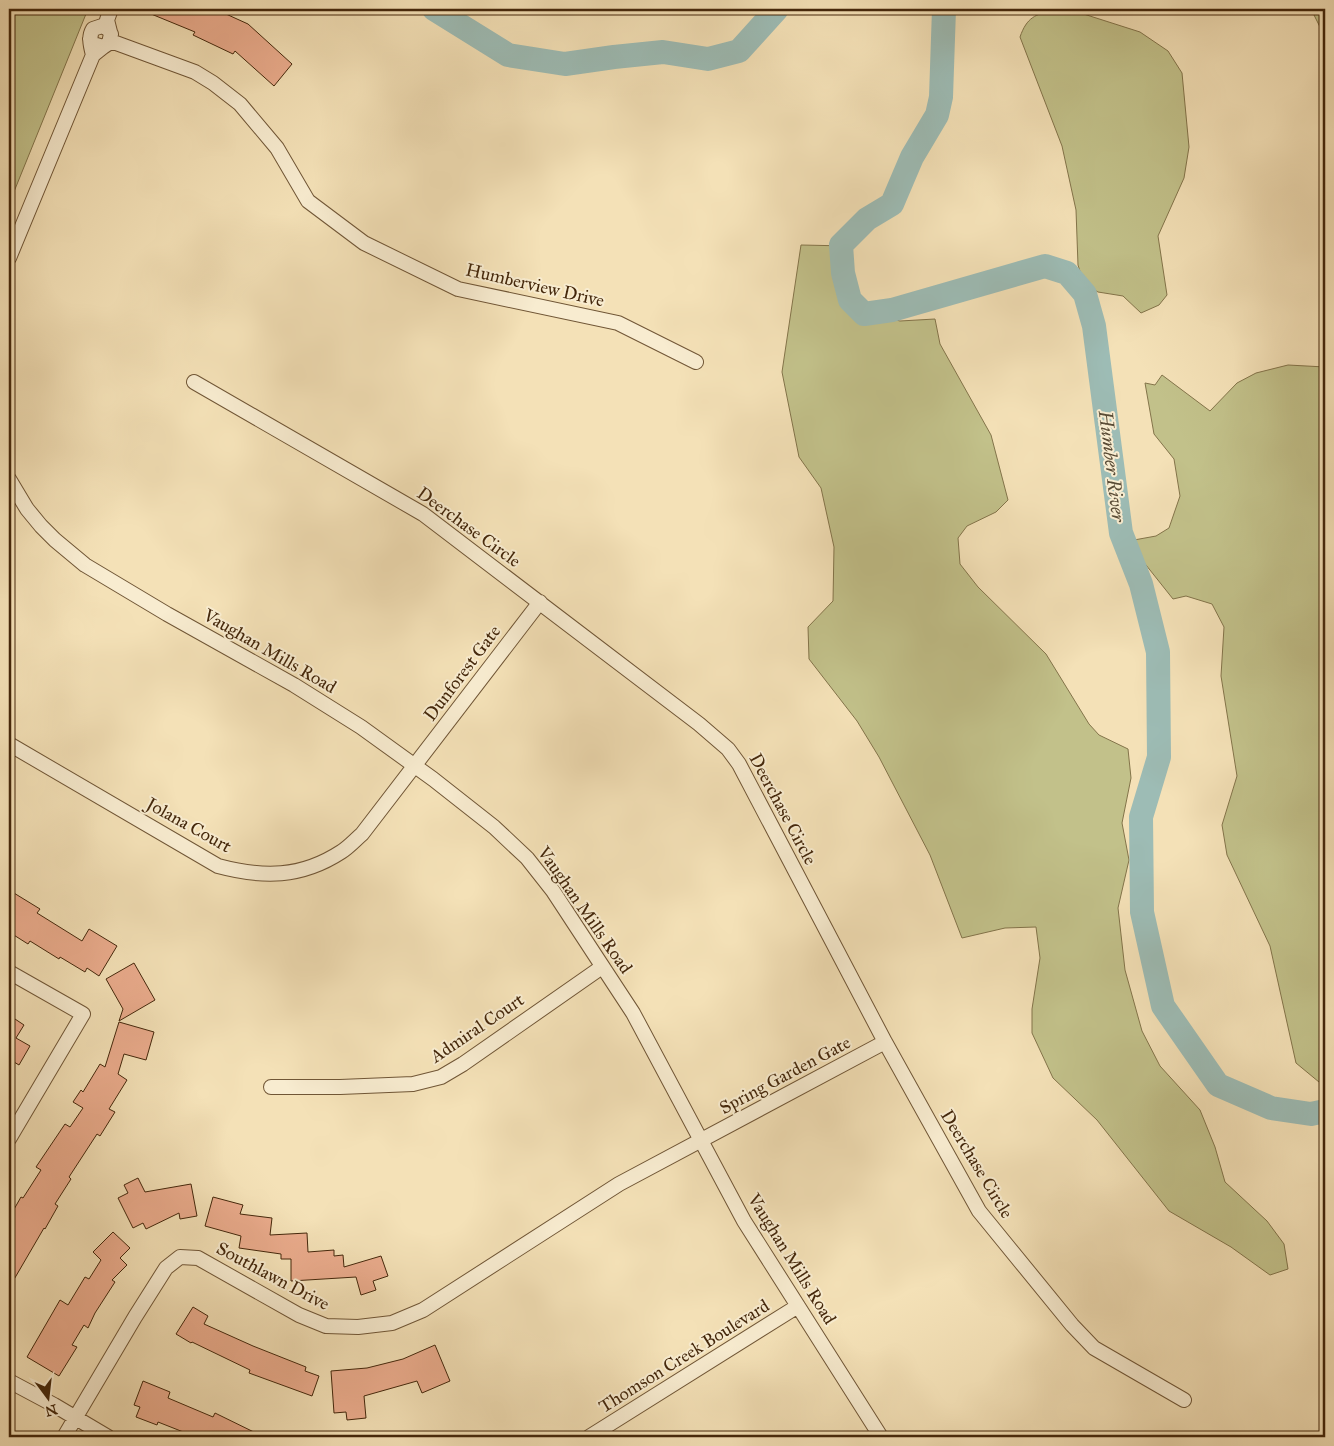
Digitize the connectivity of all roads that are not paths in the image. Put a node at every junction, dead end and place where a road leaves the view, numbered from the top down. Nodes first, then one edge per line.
1 (104, 35) edge
2 (9, 258) edge
3 (696, 362) dead end
4 (194, 382) dead end
5 (9, 479) edge
6 (540, 602) junction
7 (9, 744) edge
8 (415, 766) junction
9 (602, 966) junction
10 (9, 972) edge
11 (885, 1042) junction
12 (271, 1087) dead end
13 (9, 1139) edge
14 (701, 1140) junction
15 (798, 1306) junction
16 (9, 1381) edge
17 (1184, 1400) dead end
18 (75, 1418) junction
19 (64, 1437) edge
20 (108, 1437) edge
21 (589, 1437) edge
22 (881, 1437) edge

1 - 2 street
1 - 3 street, Humberview Drive
4 - 6 street, Deerchase Circle
5 - 8 street, Vaughan Mills Road
6 - 8 street, Dunforest Gate
6 - 11 street, Deerchase Circle
7 - 8 street, Jolana Court
8 - 9 street, Vaughan Mills Road
9 - 12 street, Admiral Court
9 - 14 street, Vaughan Mills Road
10 - 13 street
11 - 14 street, Spring Garden Gate
11 - 17 street, Deerchase Circle
14 - 15 street, Vaughan Mills Road
14 - 18 street, Southlawn Drive
15 - 21 street, Thomson Creek Boulevard
15 - 22 street, Vaughan Mills Road
16 - 18 street
18 - 19 street, Southlawn Drive
18 - 20 street

